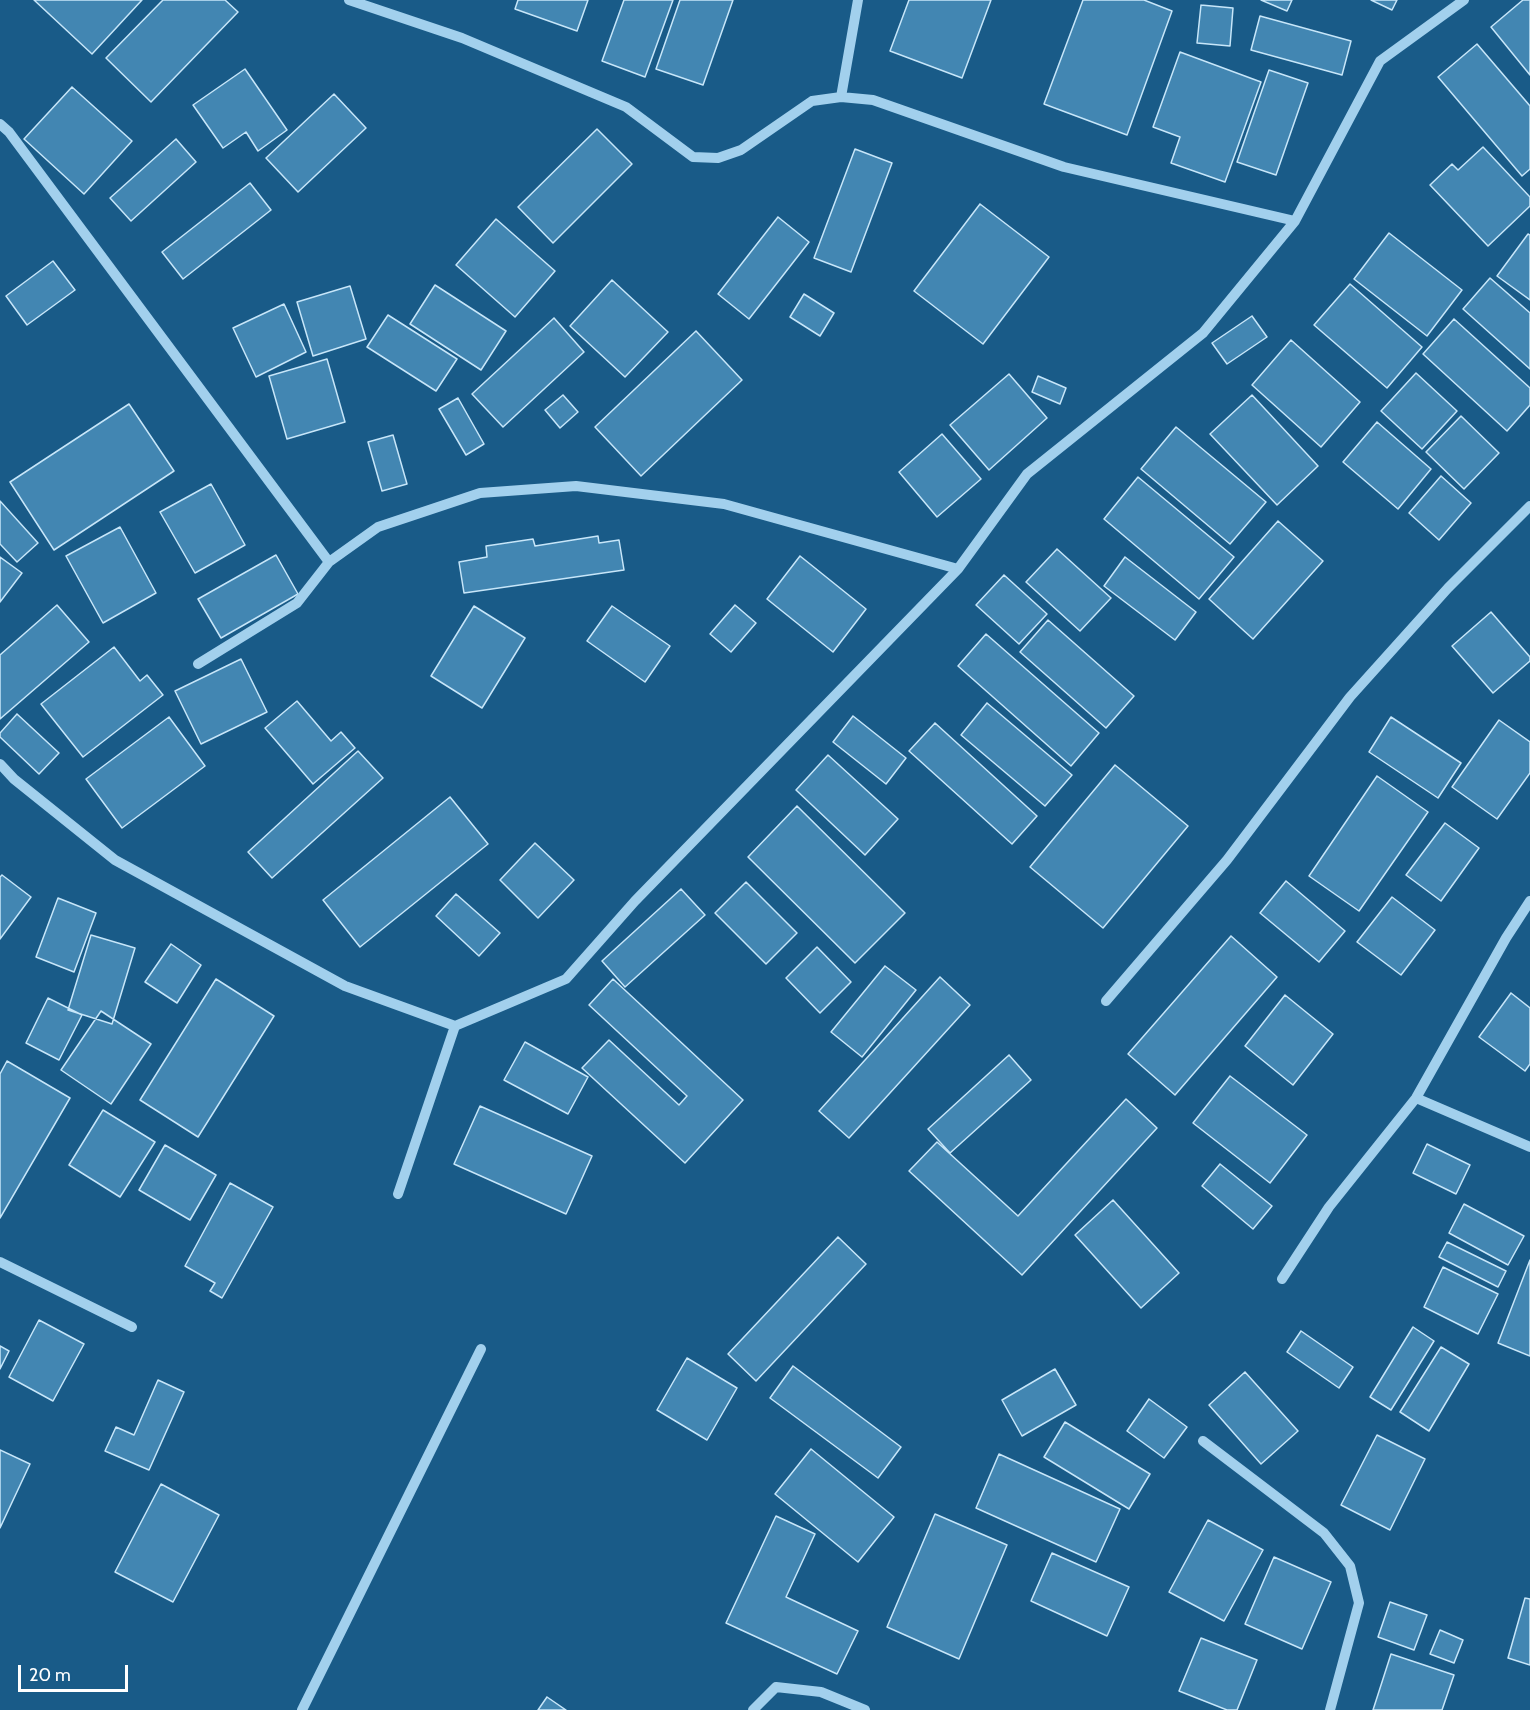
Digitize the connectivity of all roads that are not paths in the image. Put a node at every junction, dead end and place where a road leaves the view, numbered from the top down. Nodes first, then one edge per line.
1 (350, 0) edge
2 (858, 0) edge
3 (1464, 0) edge
4 (841, 97) junction
5 (0, 124) edge
6 (1295, 221) junction
7 (1530, 506) edge
8 (329, 562) junction
9 (958, 569) junction
10 (198, 664) dead end
11 (0, 764) edge
12 (1530, 902) edge
13 (1106, 1001) dead end
14 (455, 1026) junction
15 (1416, 1098) junction
16 (1530, 1147) edge
17 (398, 1194) dead end
18 (0, 1262) edge
19 (1282, 1279) dead end
20 (132, 1327) dead end
21 (481, 1349) dead end
22 (1203, 1441) dead end
23 (302, 1710) edge
24 (753, 1710) edge
25 (865, 1710) edge
26 (1330, 1710) edge

1 - 4 street
2 - 4 street
3 - 6 street
4 - 6 street
5 - 8 street
6 - 9 street
7 - 13 street
8 - 9 street
8 - 10 street
9 - 14 street
11 - 14 street
12 - 15 street
14 - 17 street
15 - 16 street
15 - 19 street
18 - 20 street
21 - 23 street
22 - 26 street
24 - 25 street

